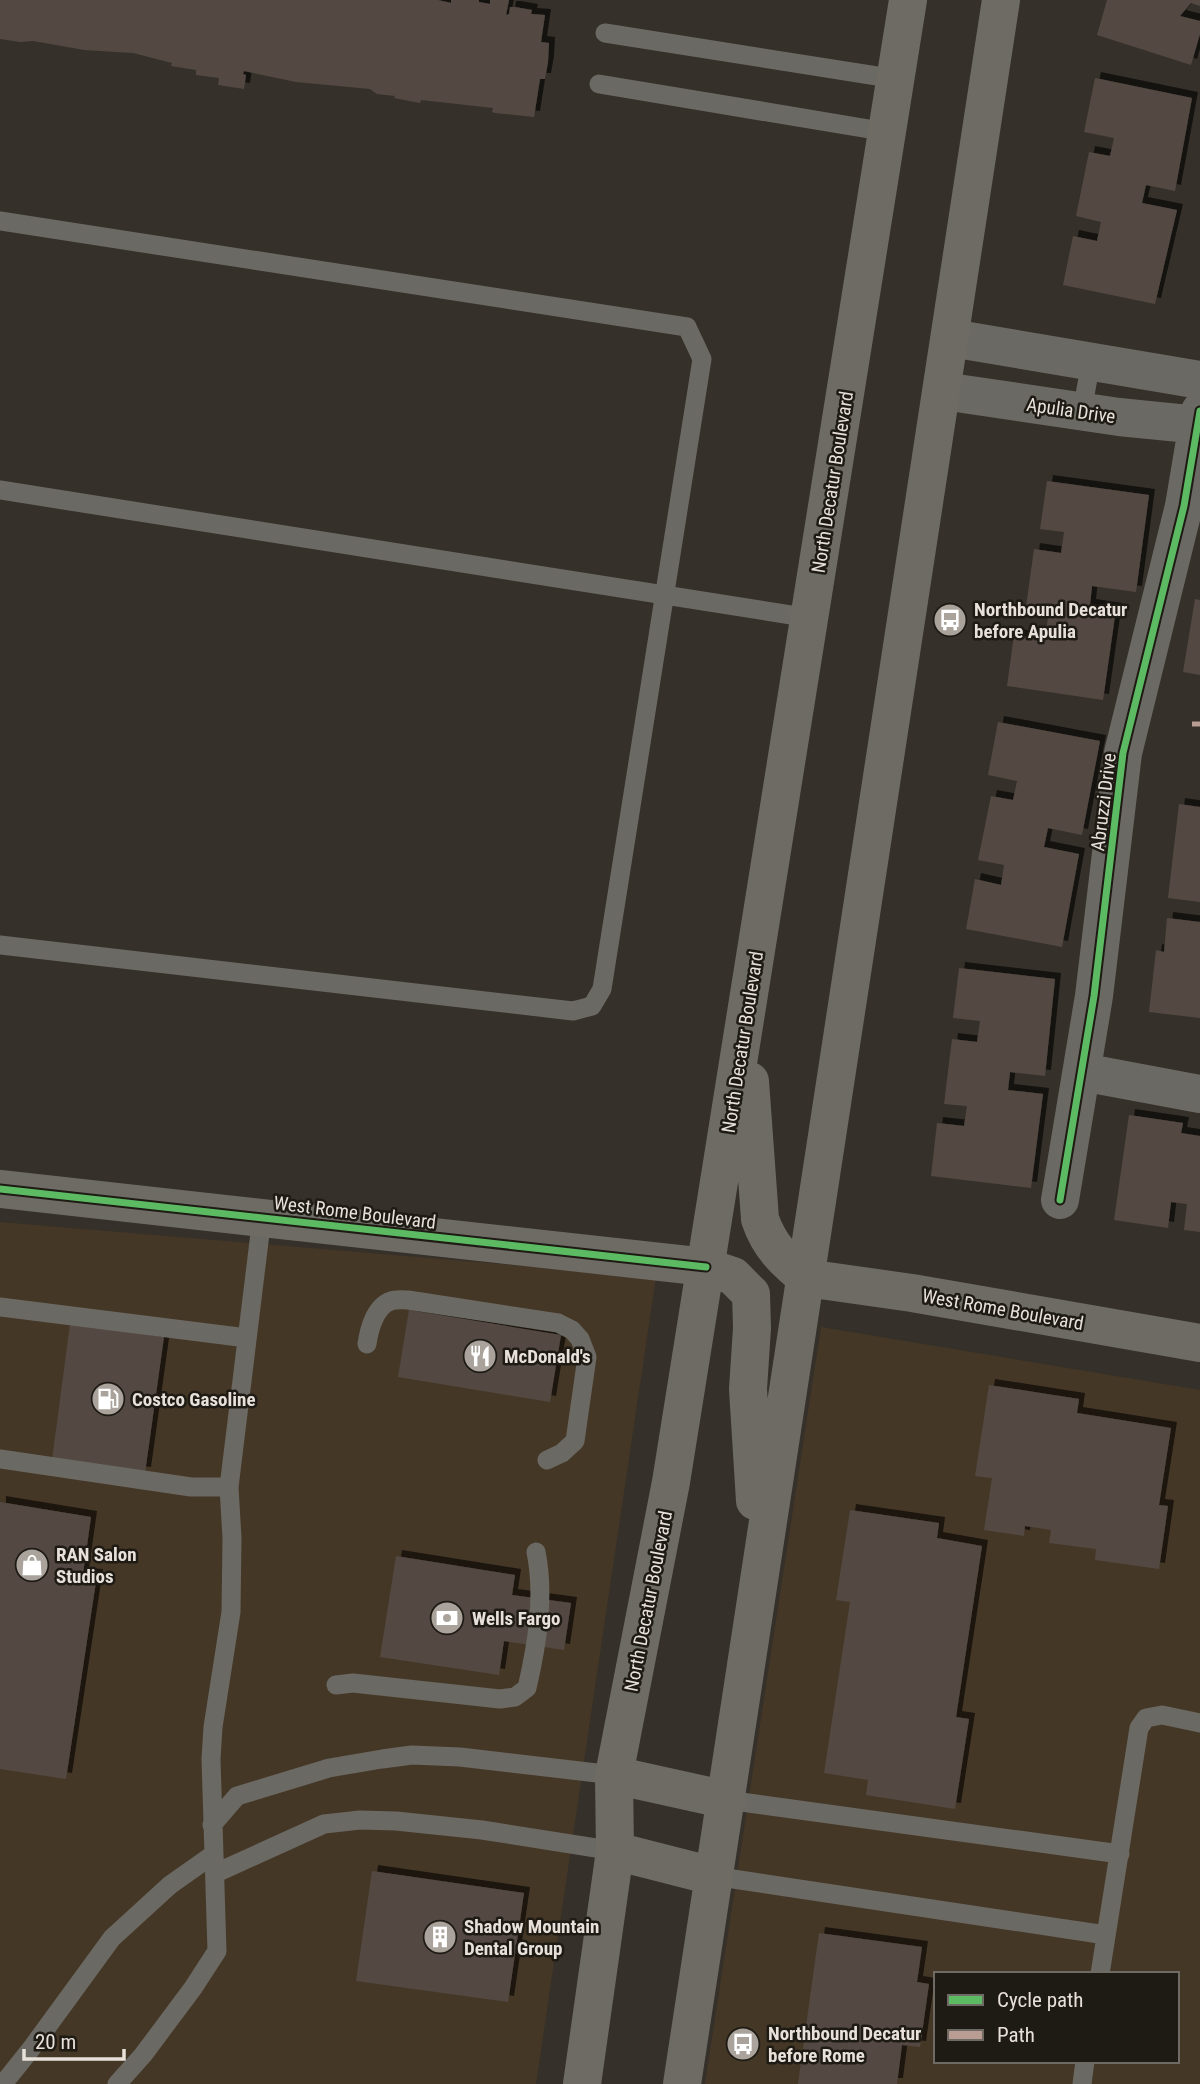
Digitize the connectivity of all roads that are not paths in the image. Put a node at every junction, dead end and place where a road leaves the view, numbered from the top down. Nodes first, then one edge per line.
1 (908, 0) edge
2 (1001, 0) edge
3 (605, 33) dead end
4 (896, 79) junction
5 (599, 84) dead end
6 (887, 132) junction
7 (0, 221) edge
8 (951, 338) junction
9 (1091, 362) junction
10 (1200, 380) edge
11 (943, 391) junction
12 (1082, 411) junction
13 (1199, 421) edge
14 (0, 491) edge
15 (664, 595) junction
16 (810, 618) junction
17 (0, 946) edge
18 (746, 1023) junction
19 (1082, 1072) junction
20 (1200, 1094) edge
21 (0, 1189) edge
22 (1060, 1200) dead end
23 (262, 1217) junction
24 (706, 1267) junction
25 (806, 1278) junction
26 (0, 1307) edge
27 (247, 1338) junction
28 (1200, 1343) edge
29 (366, 1344) dead end
30 (0, 1459) edge
31 (547, 1460) dead end
32 (229, 1487) junction
33 (536, 1552) dead end
34 (759, 1573) junction
35 (336, 1685) dead end
36 (1200, 1723) edge
37 (614, 1774) junction
38 (727, 1800) junction
39 (212, 1825) junction
40 (615, 1851) junction
41 (1120, 1854) junction
42 (215, 1863) junction
43 (713, 1876) junction
44 (1106, 1935) junction
45 (1100, 1972) edge
46 (1085, 2063) edge
47 (2, 2084) edge
48 (117, 2084) edge
49 (582, 2084) edge
50 (682, 2084) edge
51 (1082, 2084) edge

1 - 4 main road, North Decatur Boulevard
2 - 8 main road
3 - 4 lane
4 - 6 main road, North Decatur Boulevard
5 - 6 lane
6 - 16 main road, North Decatur Boulevard
7 - 15 lane
8 - 9 street
8 - 11 main road
9 - 10 street
9 - 12 lane
11 - 12 street, Apulia Drive
11 - 25 main road
12 - 13 street, Apulia Drive
13 - 19 street, Abruzzi Drive
14 - 15 lane
15 - 16 lane
15 - 17 lane
16 - 18 main road, North Decatur Boulevard
18 - 24 main road, North Decatur Boulevard
18 - 25 main road
19 - 20 street
19 - 22 street, Abruzzi Drive
21 - 23 main road, West Rome Boulevard
23 - 24 main road, West Rome Boulevard
23 - 27 lane
24 - 34 main road, West Rome Boulevard
24 - 37 main road, North Decatur Boulevard
25 - 28 main road, West Rome Boulevard
25 - 34 main road
26 - 27 lane
27 - 32 lane
29 - 31 lane
30 - 32 lane
32 - 39 lane
33 - 35 lane
34 - 38 main road
36 - 41 lane
37 - 38 main road
37 - 39 lane
37 - 40 main road, North Decatur Boulevard
38 - 41 lane
38 - 43 main road
39 - 42 lane
40 - 42 lane
40 - 43 main road
40 - 49 main road, North Decatur Boulevard
41 - 44 lane
42 - 47 lane
42 - 48 lane
43 - 44 lane
43 - 50 main road
44 - 45 lane
46 - 51 lane

